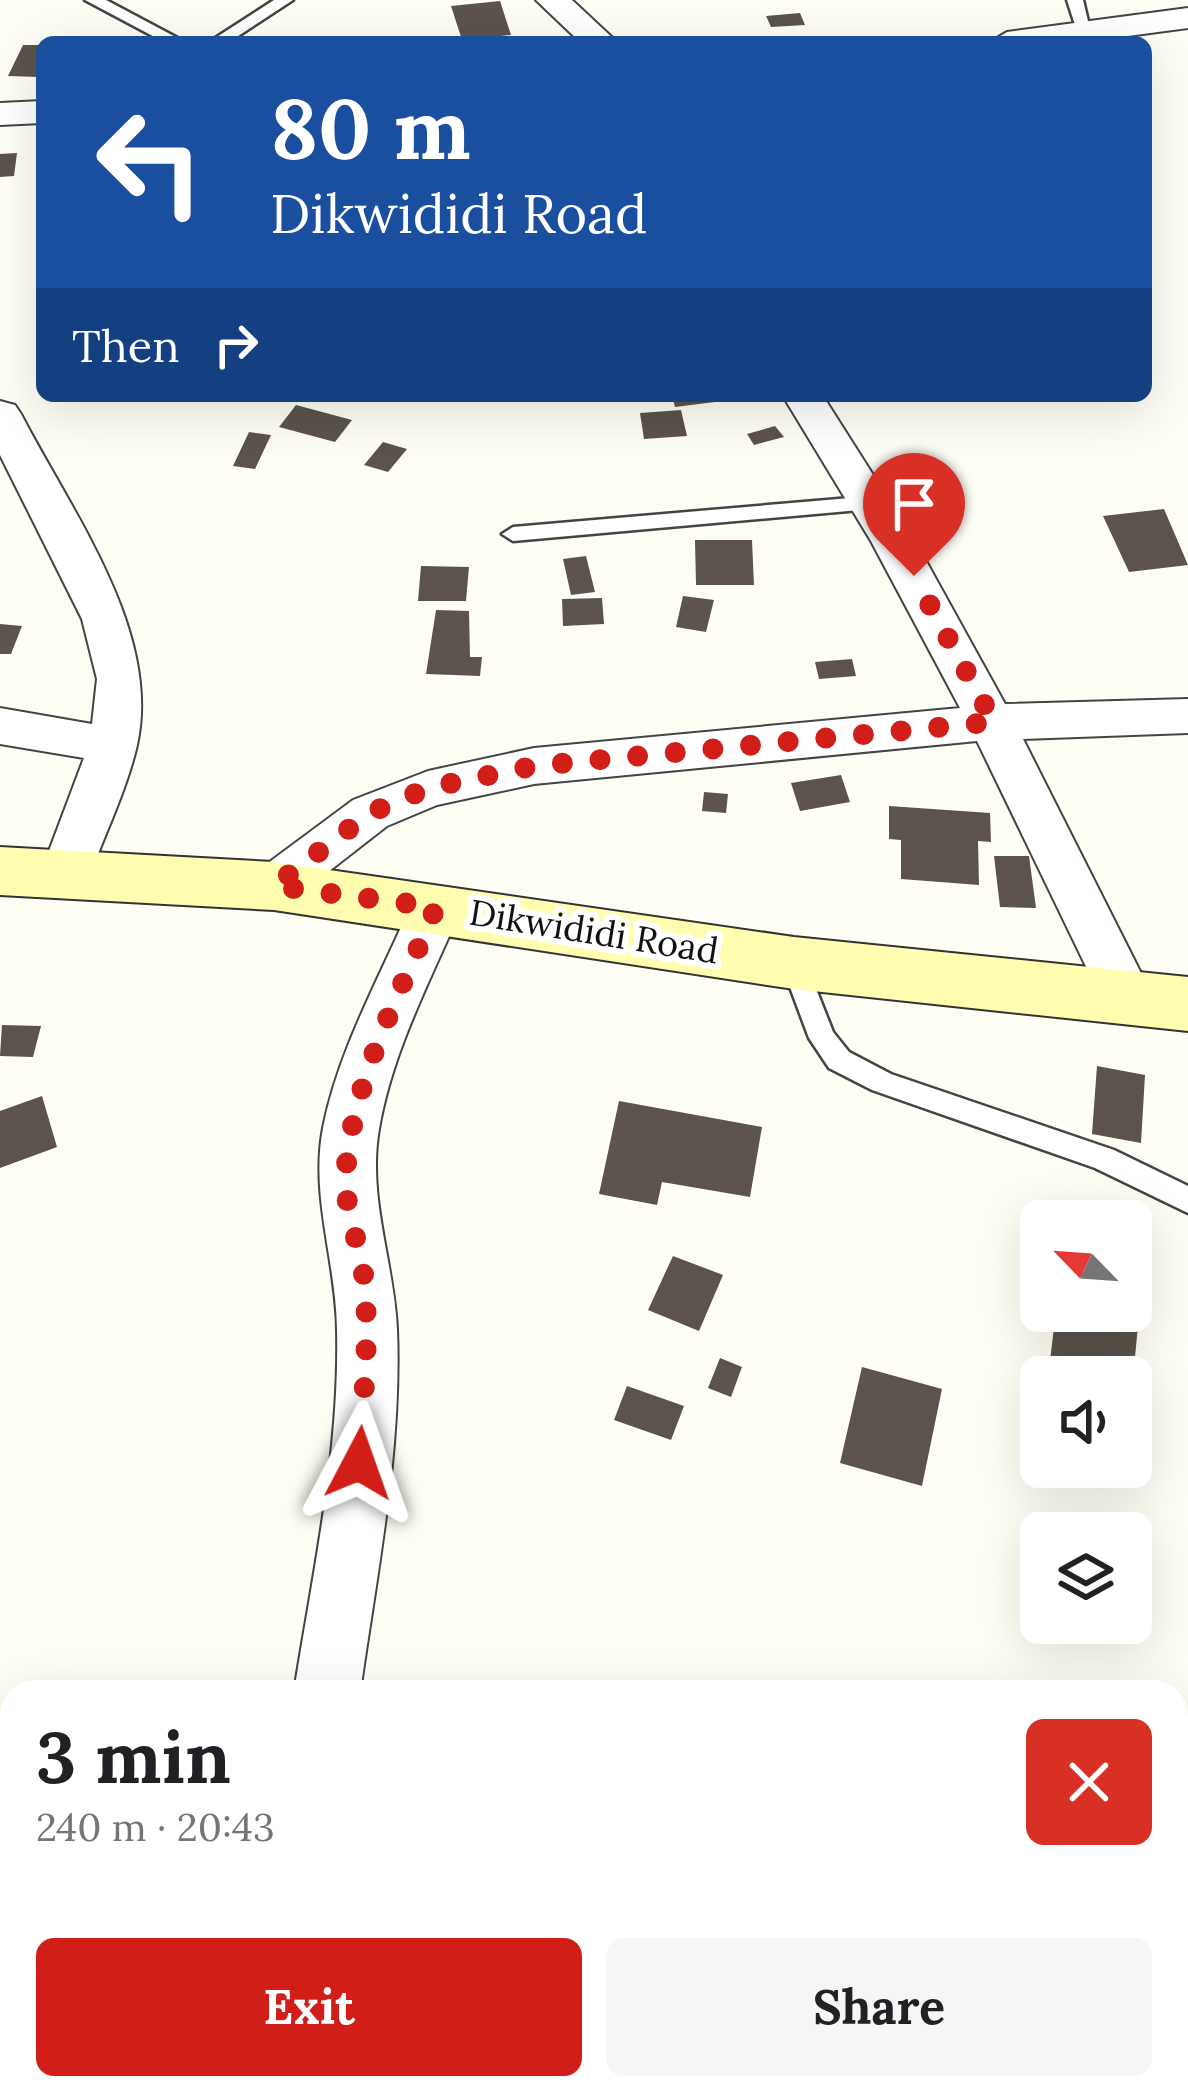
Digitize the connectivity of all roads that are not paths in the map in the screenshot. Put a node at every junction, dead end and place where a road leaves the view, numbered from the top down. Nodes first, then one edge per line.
1 (93, 0) edge
2 (285, 0) edge
3 (552, 0) edge
4 (1075, 0) edge
5 (1188, 19) edge
6 (1086, 34) junction
7 (165, 36) edge
8 (228, 36) edge
9 (593, 36) edge
10 (1066, 36) edge
11 (36, 112) edge
12 (0, 114) edge
13 (807, 402) edge
14 (0, 414) edge
15 (874, 503) junction
16 (513, 534) dead end
17 (1188, 716) edge
18 (994, 722) junction
19 (0, 726) edge
20 (112, 746) junction
21 (0, 871) edge
22 (65, 875) junction
23 (274, 886) junction
24 (436, 907) junction
25 (794, 963) junction
26 (1126, 995) junction
27 (1188, 1004) edge
28 (1188, 1200) edge
29 (329, 1680) edge

1 - 7 lane
2 - 8 lane
3 - 9 street
4 - 6 lane
5 - 6 street
6 - 10 street
11 - 12 street
13 - 15 street
14 - 20 street
15 - 16 lane
15 - 18 street
17 - 18 street
18 - 23 street
18 - 26 street
19 - 20 street
20 - 22 street
21 - 22 street, Dikwididi Road
22 - 23 street, Dikwididi Road
23 - 24 street, Dikwididi Road
24 - 25 street, Dikwididi Road
24 - 29 street
25 - 26 street, Dikwididi Road
25 - 28 lane
26 - 27 street, Dikwididi Road

